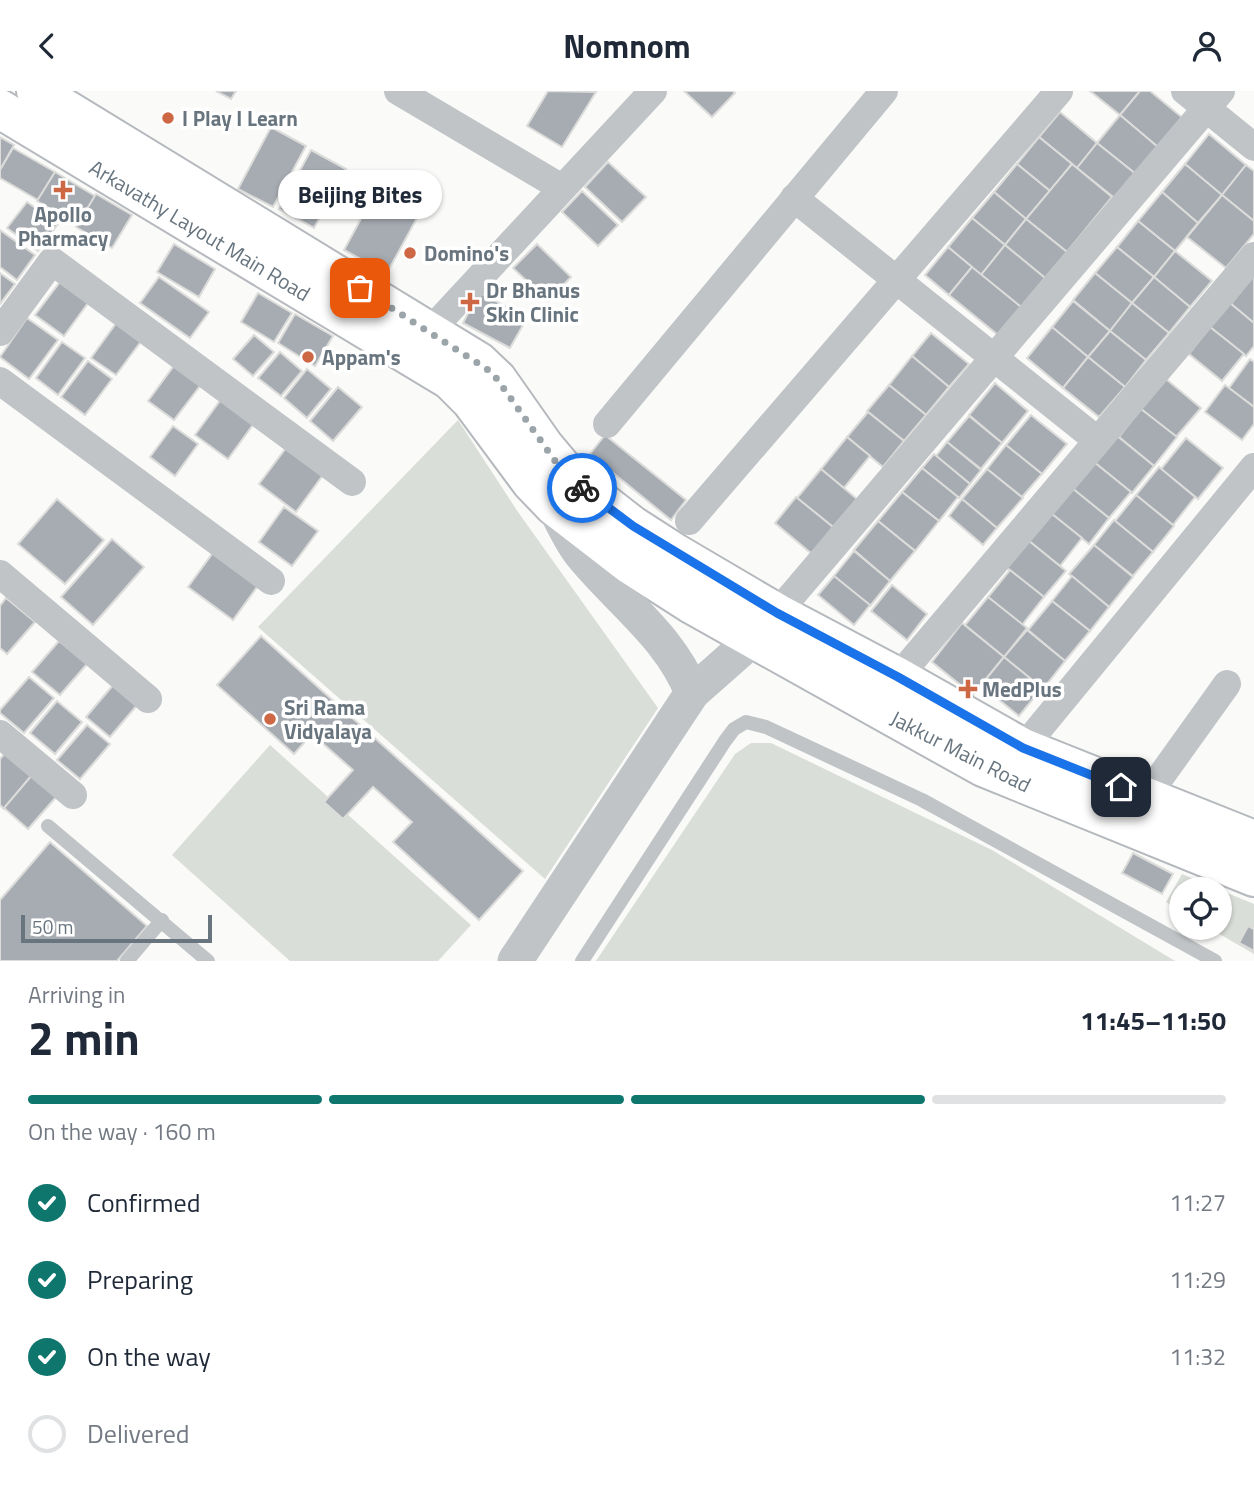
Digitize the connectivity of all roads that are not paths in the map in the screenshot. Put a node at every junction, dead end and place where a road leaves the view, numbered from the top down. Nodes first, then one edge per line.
1 (36, 91) edge
2 (398, 91) edge
3 (653, 91) edge
4 (884, 91) edge
5 (1059, 91) edge
6 (1204, 97) edge
7 (0, 109) edge
8 (1254, 148) edge
9 (562, 188) junction
10 (794, 198) junction
11 (1254, 256) edge
12 (897, 281) junction
13 (430, 331) junction
14 (0, 332) edge
15 (993, 358) junction
16 (0, 381) edge
17 (607, 423) dead end
18 (1097, 440) junction
19 (1254, 467) edge
20 (352, 482) dead end
21 (554, 506) junction
22 (689, 521) dead end
23 (0, 574) edge
24 (271, 581) dead end
25 (765, 626) junction
26 (898, 677) junction
27 (1227, 684) dead end
28 (692, 693) junction
29 (148, 699) dead end
30 (0, 734) edge
31 (1023, 748) junction
32 (73, 795) dead end
33 (1146, 797) junction
34 (48, 827) dead end
35 (1254, 840) edge
36 (1254, 877) edge
37 (162, 921) junction
38 (127, 961) edge
39 (208, 961) edge
40 (515, 961) edge
41 (582, 961) edge
42 (1214, 961) edge

1 - 13 main road, Arkavathy Layout Main Road
2 - 9 street
3 - 9 street
4 - 10 street
5 - 12 street
6 - 8 street
6 - 15 street
7 - 21 main road, Arkavathy Layout Main Road
9 - 13 street
10 - 12 street
10 - 17 street
11 - 18 street
12 - 15 street
12 - 22 street
13 - 25 main road, Arkavathy Layout Main Road
14 - 20 street
15 - 18 street
15 - 25 street
16 - 24 street
18 - 26 street
19 - 31 street
21 - 25 main road, Arkavathy Layout Main Road
21 - 28 street
23 - 29 street
25 - 26 main road, Jakkur Main Road
25 - 28 street
25 - 36 main road, Jakkur Main Road
26 - 31 main road, Jakkur Main Road
27 - 33 street
28 - 40 street
30 - 32 street
31 - 33 main road, Jakkur Main Road
33 - 35 main road, Jakkur Main Road
34 - 37 lane
37 - 38 lane
37 - 39 lane
41 - 42 lane

